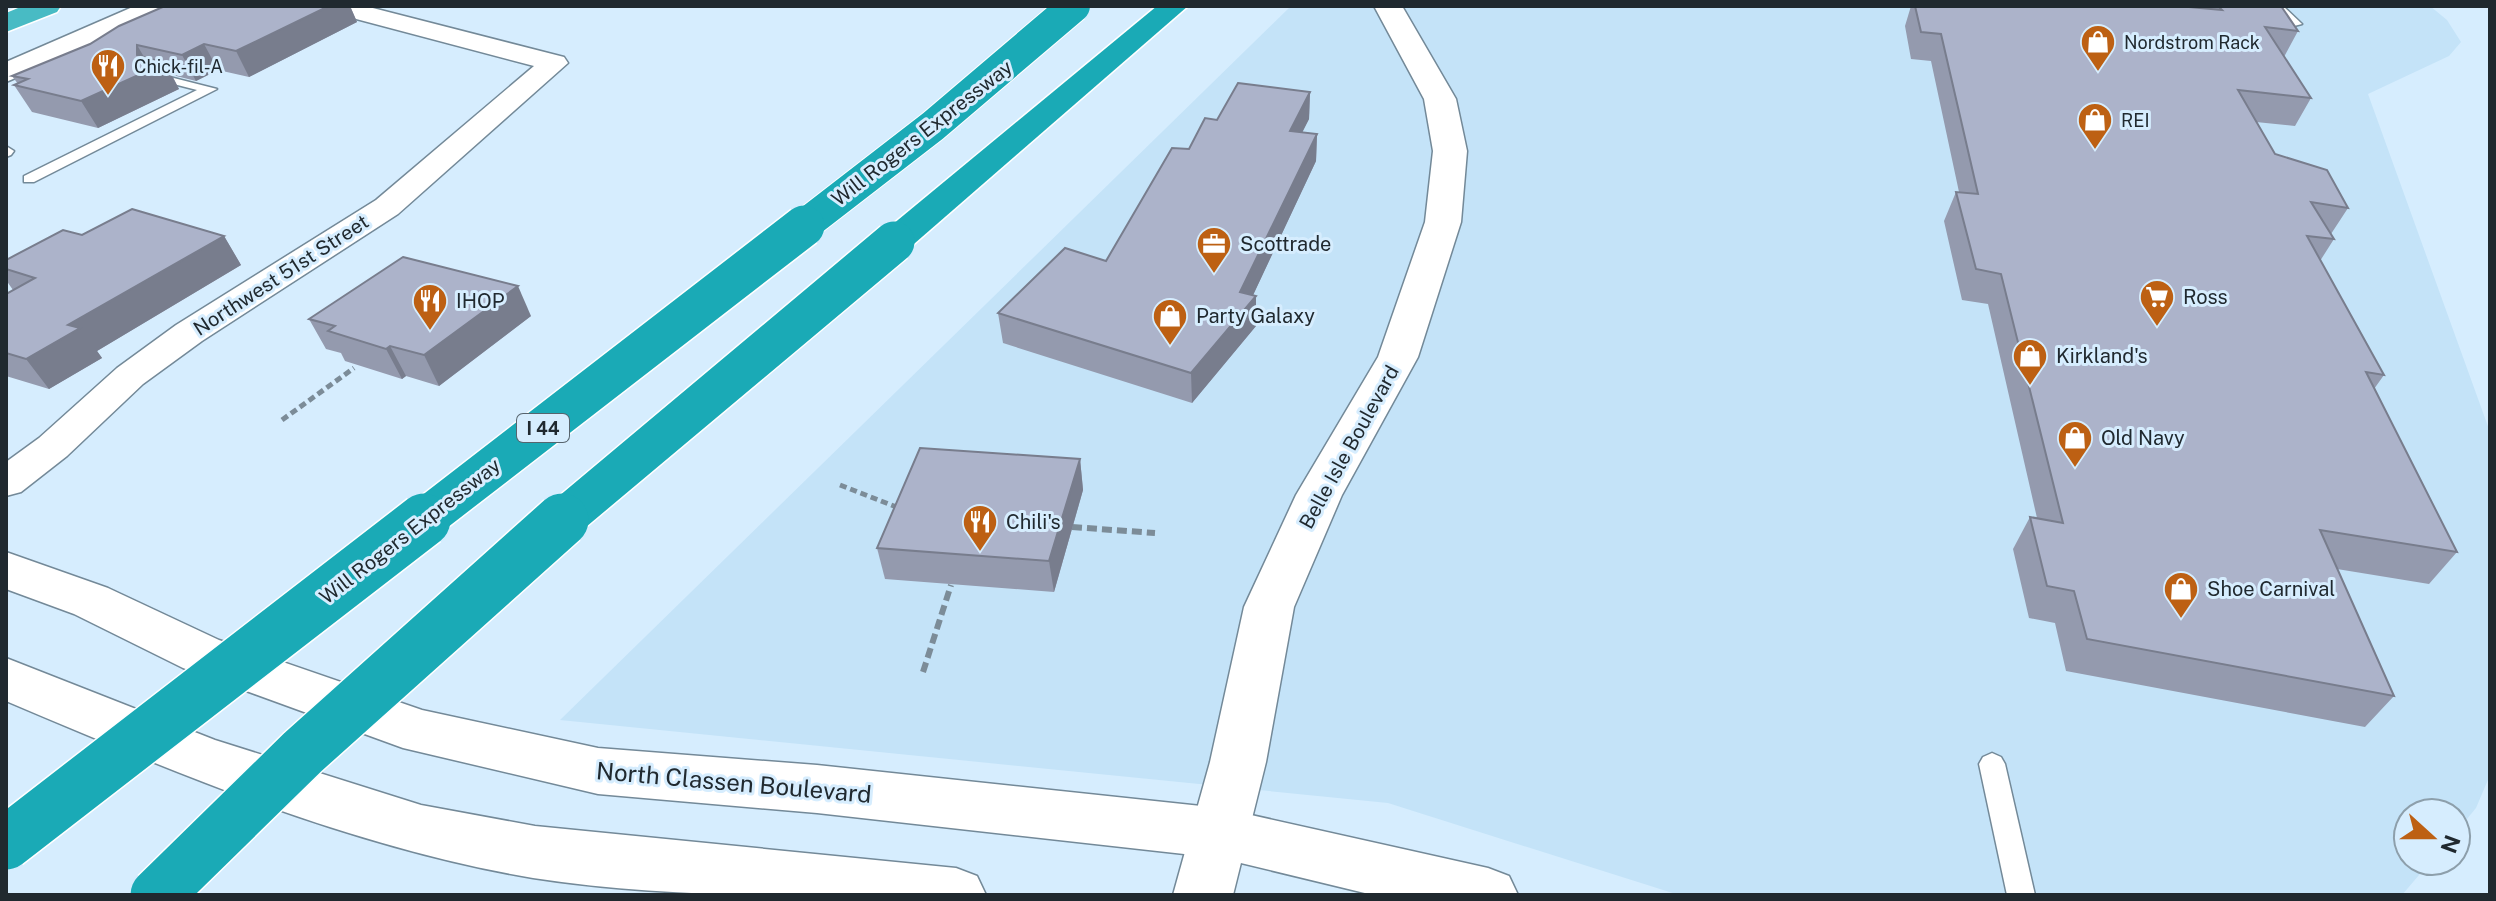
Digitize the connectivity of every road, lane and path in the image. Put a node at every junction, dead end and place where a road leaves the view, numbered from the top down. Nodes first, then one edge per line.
1 (47, 6) edge
2 (159, 6) edge
3 (335, 6) edge
4 (1074, 6) edge
5 (1388, 6) edge
6 (2276, 6) edge
7 (1165, 11) edge
8 (6, 23) edge
9 (2295, 24) edge
10 (6, 73) edge
11 (159, 76) edge
12 (29, 179) dead end
13 (354, 368) edge
14 (282, 420) dead end
15 (6, 482) edge
16 (840, 485) dead end
17 (912, 514) edge
18 (1072, 527) dead end
19 (1155, 533) dead end
20 (6, 570) edge
21 (951, 585) dead end
22 (923, 672) dead end
23 (6, 679) edge
24 (1992, 764) dead end
25 (1220, 833) junction
26 (6, 843) edge
27 (157, 895) edge
28 (956, 895) edge
29 (1203, 895) edge
30 (1488, 895) edge
31 (2021, 895) edge

1 - 8 highway
2 - 10 main road
3 - 15 street, Northwest 51st Street
4 - 26 highway, Will Rogers Expressway / I 44, bridge
5 - 25 main road, Belle Isle Boulevard
6 - 9 lane
7 - 27 highway, bridge
11 - 12 lane
13 - 14 path
16 - 17 path
18 - 19 path
20 - 25 main road, North Classen Boulevard
21 - 22 path
23 - 28 main road
24 - 31 lane
25 - 29 main road, Belle Isle Boulevard
25 - 30 main road, North Classen Boulevard

